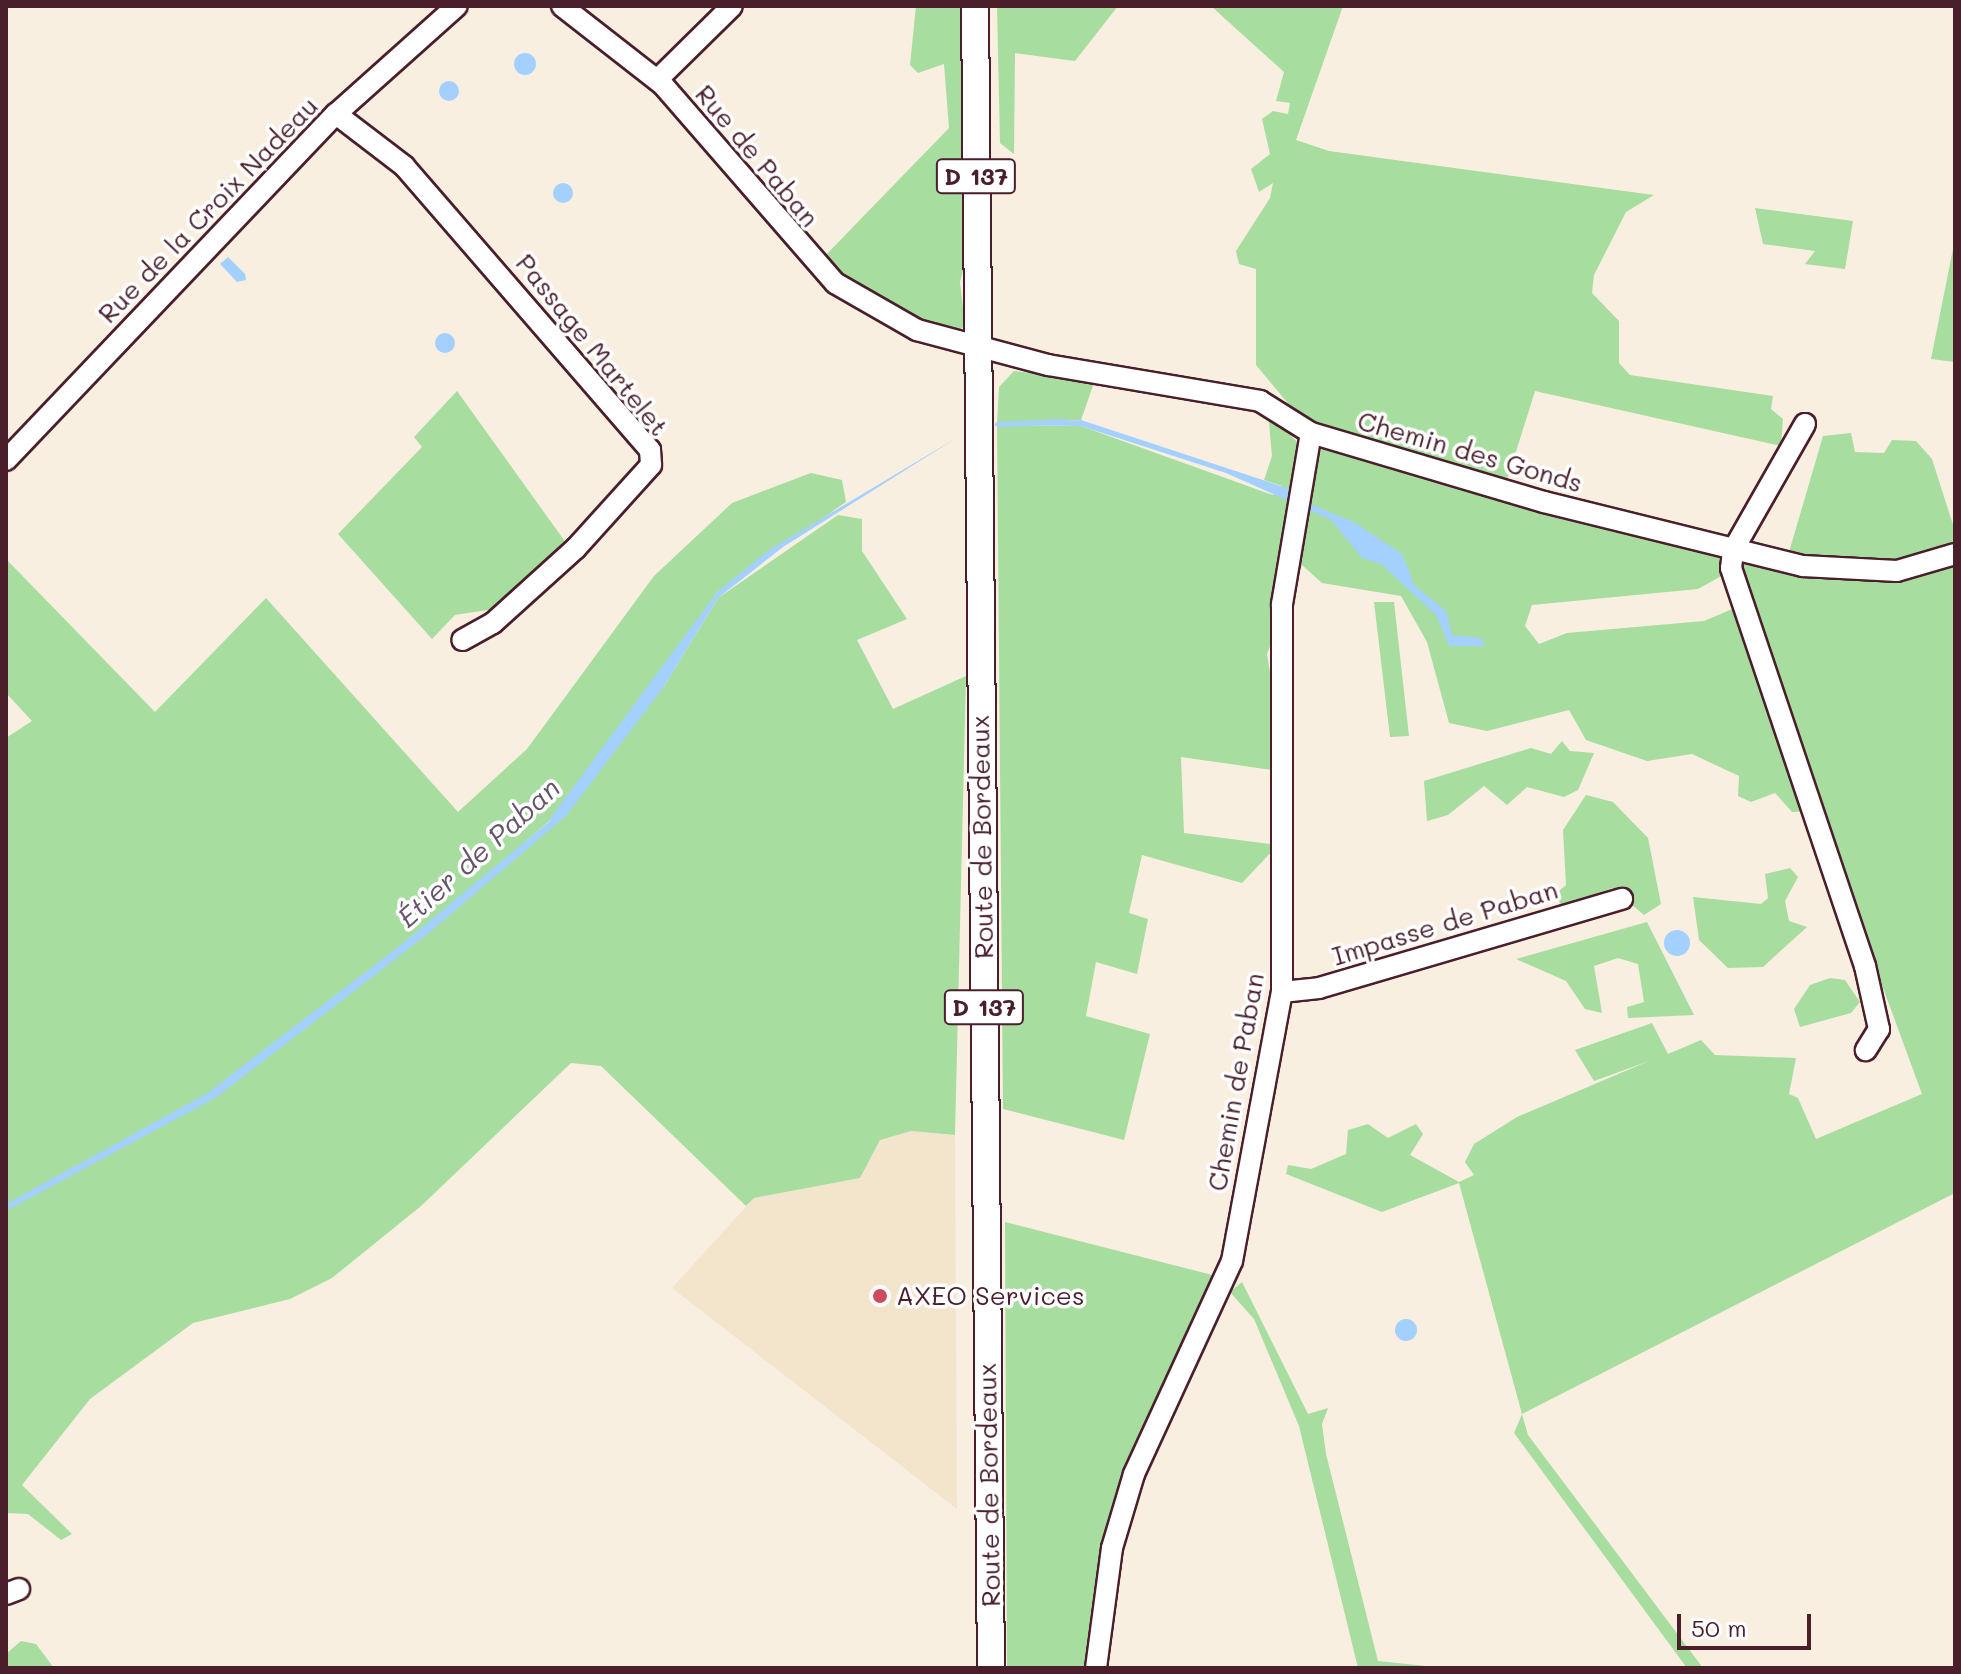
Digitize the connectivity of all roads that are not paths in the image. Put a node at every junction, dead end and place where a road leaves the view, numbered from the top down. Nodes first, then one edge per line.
1 (457, 6) edge
2 (562, 6) edge
3 (732, 6) edge
4 (975, 6) edge
5 (657, 80) junction
6 (336, 114) junction
7 (978, 346) junction
8 (1805, 424) dead end
9 (1311, 433) junction
10 (6, 460) edge
11 (1733, 550) junction
12 (1955, 554) edge
13 (462, 640) dead end
14 (1622, 899) dead end
15 (1282, 992) junction
16 (1866, 1050) dead end
17 (991, 1668) edge
18 (1096, 1668) edge

1 - 6 street, Rue de la Croix Nadeau
2 - 5 street, Rue de Paban
3 - 5 street
4 - 7 main road, Route de Bordeaux / D 137
5 - 7 street, Rue de Paban
6 - 10 street, Rue de la Croix Nadeau
6 - 13 street, Passage Martelet
7 - 9 street, Chemin des Gonds
7 - 17 main road, Route de Bordeaux / D 137
8 - 11 street
9 - 11 street, Chemin des Gonds
9 - 15 street, Chemin de Paban
11 - 12 street, Chemin des Gonds
11 - 16 street
14 - 15 street, Impasse de Paban
15 - 18 street, Chemin de Paban

